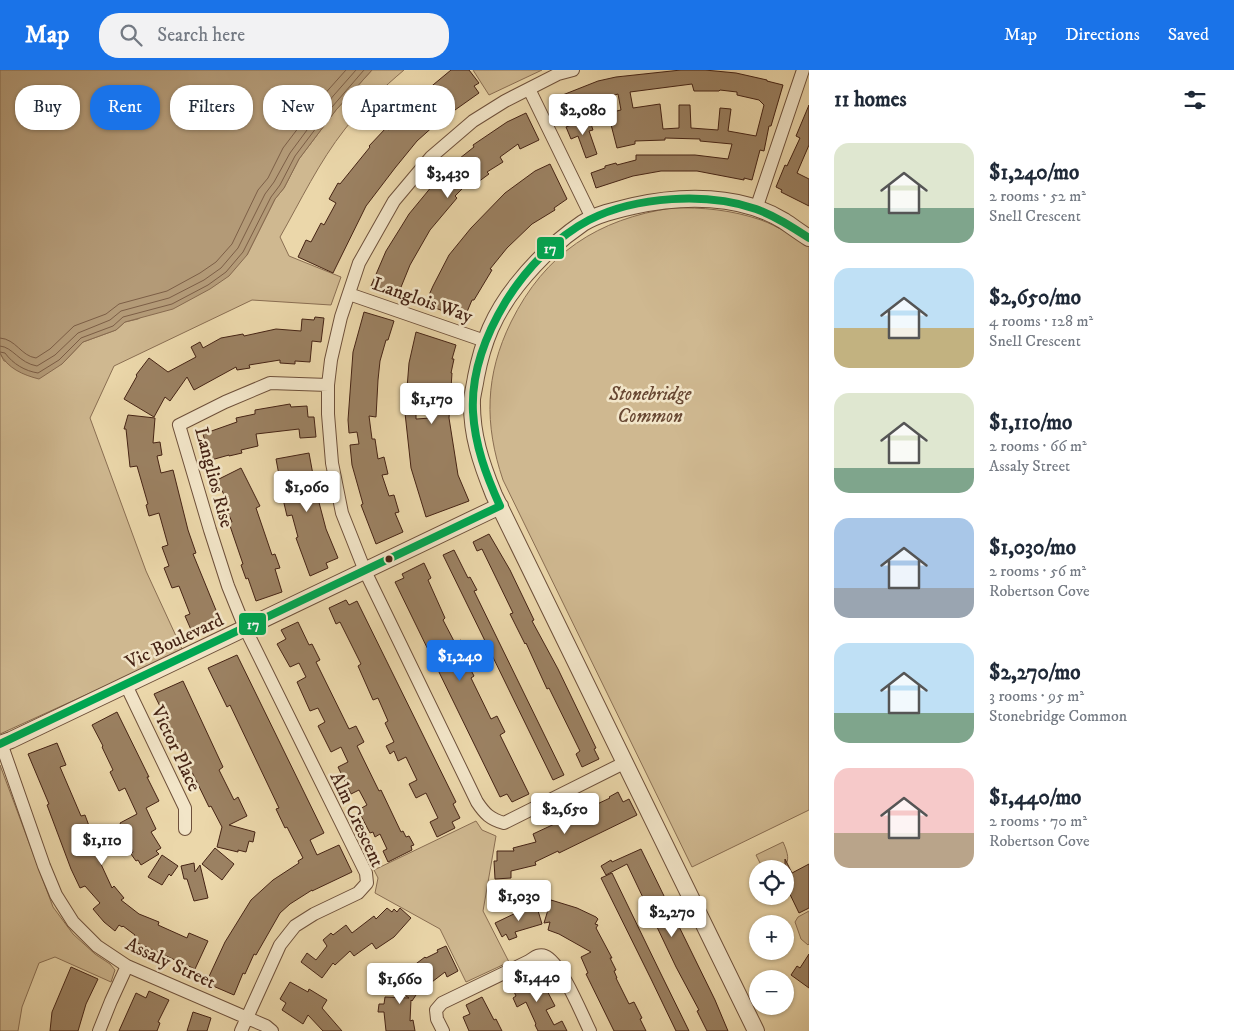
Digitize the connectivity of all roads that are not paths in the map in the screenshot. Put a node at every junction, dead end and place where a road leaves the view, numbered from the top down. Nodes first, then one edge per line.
1 (573, 70) edge
2 (804, 70) edge
3 (809, 71) edge
4 (529, 89) junction
5 (756, 209) junction
6 (592, 218) junction
7 (809, 238) edge
8 (349, 294) junction
9 (485, 341) junction
10 (328, 385) junction
11 (500, 506) junction
12 (365, 571) junction
13 (245, 628) junction
14 (126, 685) junction
15 (1, 743) edge
16 (626, 762) junction
17 (186, 829) dead end
18 (127, 966) junction
19 (247, 1018) junction
20 (99, 1031) edge
21 (241, 1031) edge
22 (272, 1031) edge
23 (443, 1031) edge
24 (590, 1031) edge
25 (756, 1031) edge

1 - 4 street, Langlois Way
2 - 3 street
2 - 5 street
4 - 6 street
4 - 8 street, Langlois Way
5 - 6 street
5 - 7 street
6 - 9 street
8 - 9 street, Langlois Way
8 - 10 street, Langlois Way
9 - 11 street
10 - 12 street, Langlois Way
10 - 13 street, Langlios Rise
11 - 12 street, Vic Boulevard
11 - 16 street
12 - 13 street, Vic Boulevard
12 - 16 street, Langlois Way
13 - 14 street, Vic Boulevard
13 - 19 street, Alm Crescent
14 - 15 street, Vic Boulevard
14 - 17 street, Victor Place
15 - 18 street, Assaly Street
16 - 25 street
18 - 19 street, Assaly Street
18 - 20 street
19 - 21 street, Alm Crescent
19 - 22 street, Assaly Street
23 - 24 street

